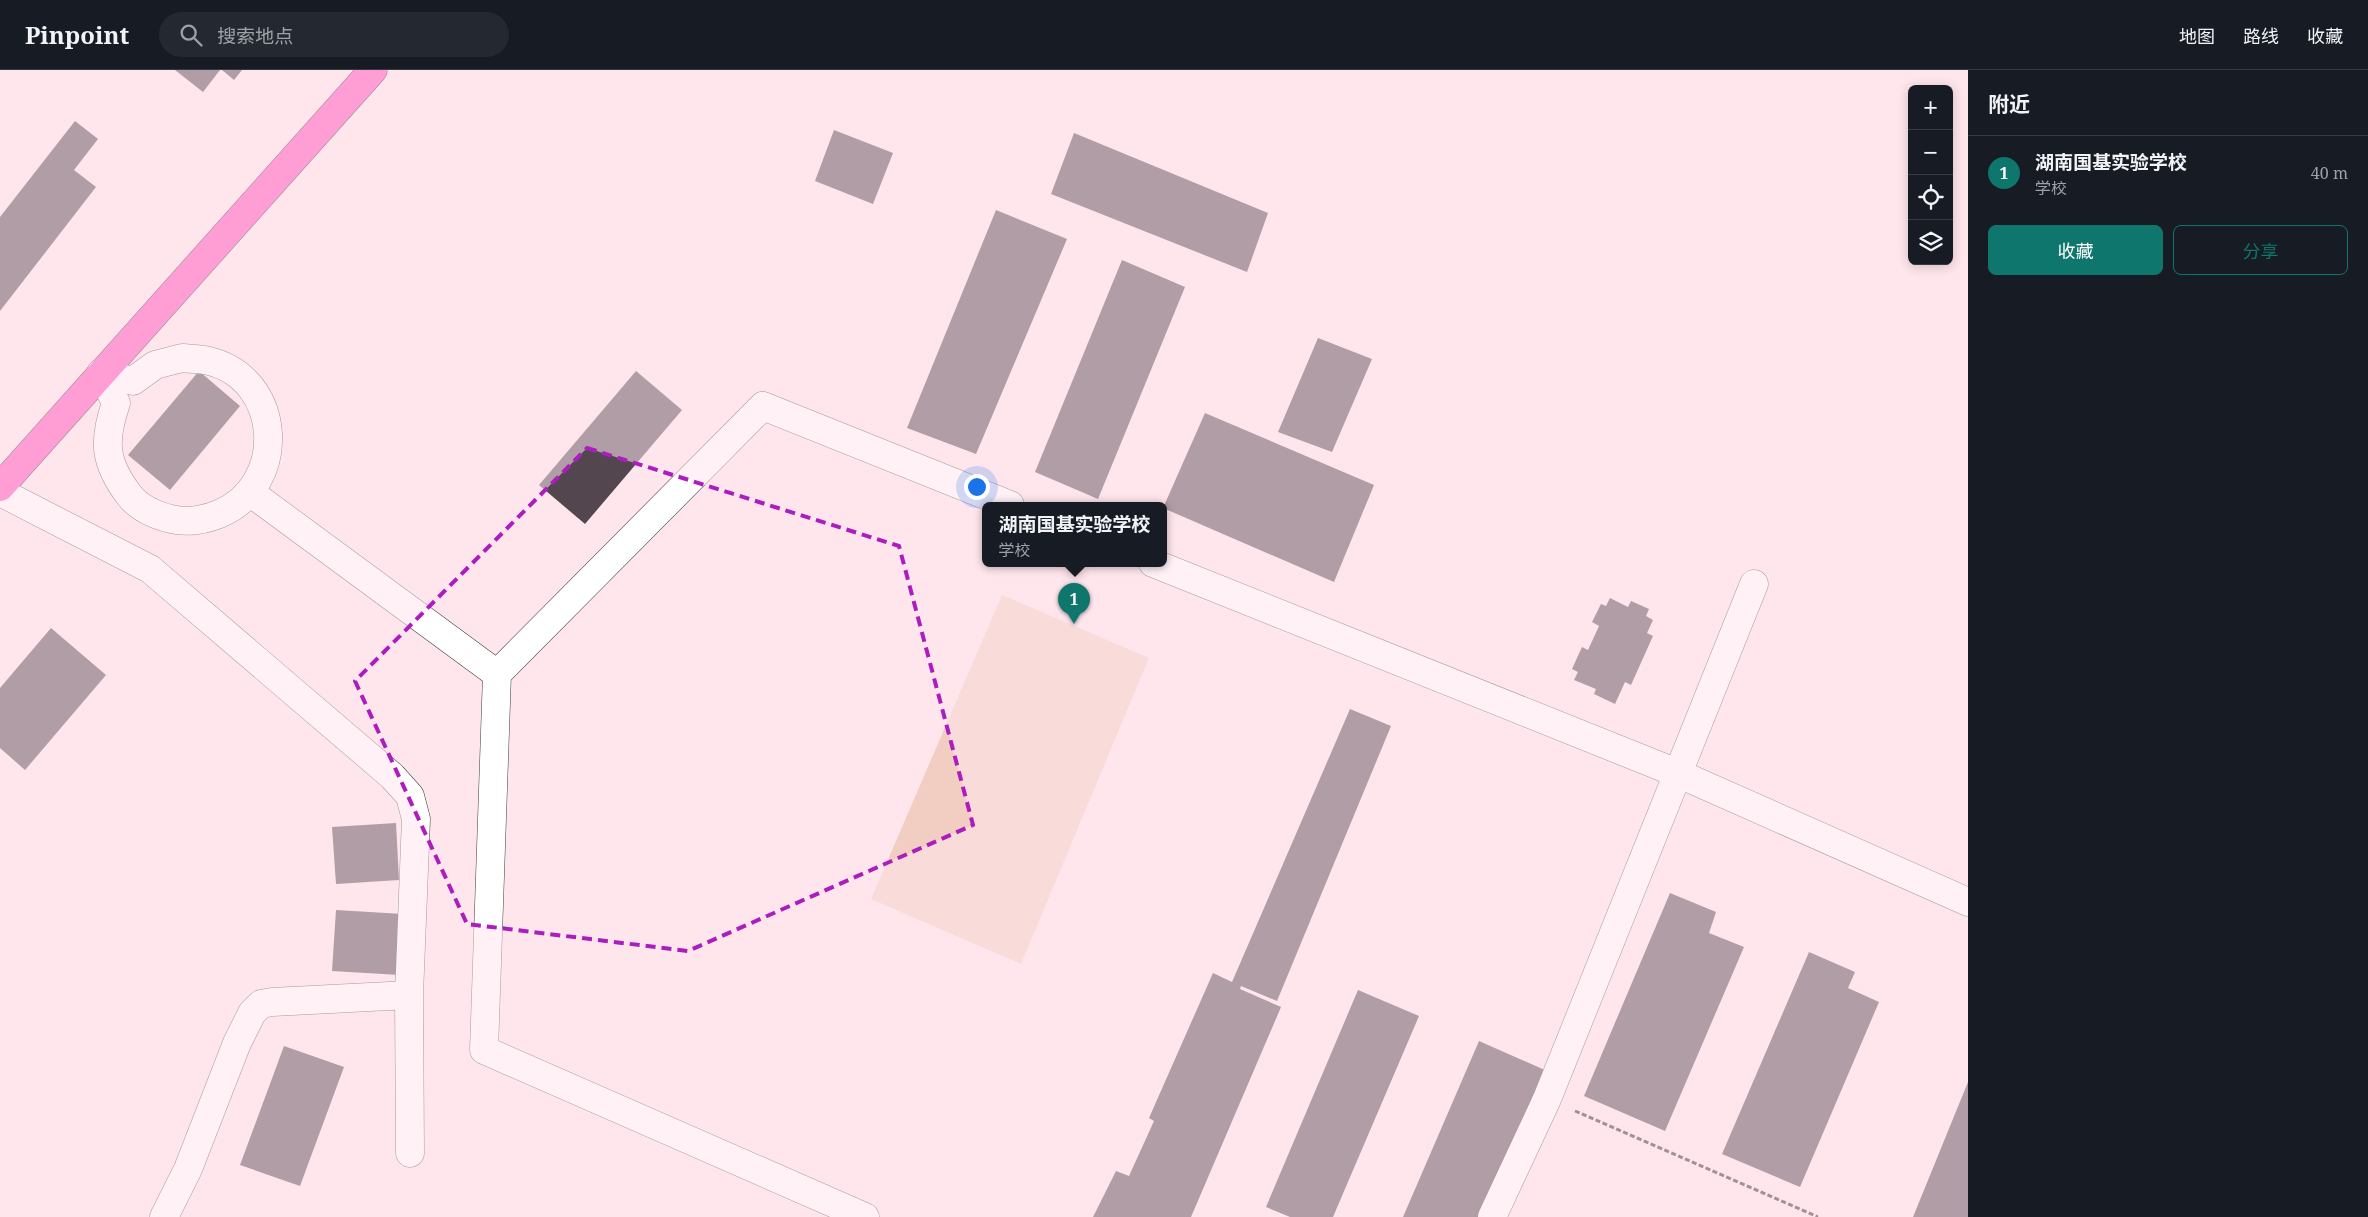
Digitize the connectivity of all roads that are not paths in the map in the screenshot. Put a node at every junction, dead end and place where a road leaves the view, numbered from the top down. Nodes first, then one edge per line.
1 (373, 70) edge
2 (100, 372) junction
3 (0, 487) edge
4 (0, 492) edge
5 (251, 492) junction
6 (1003, 502) edge
7 (1164, 567) edge
8 (1754, 584) dead end
9 (497, 674) junction
10 (1677, 773) junction
11 (1968, 902) edge
12 (409, 995) junction
13 (410, 1153) dead end
14 (164, 1217) edge
15 (865, 1217) edge
16 (1492, 1217) edge

1 - 2 highway
2 - 3 highway
2 - 5 street
2 - 5 street
4 - 12 street
5 - 9 street
6 - 9 street
7 - 10 street
8 - 10 street
9 - 15 street
10 - 11 street
10 - 16 street
12 - 13 street
12 - 14 street

